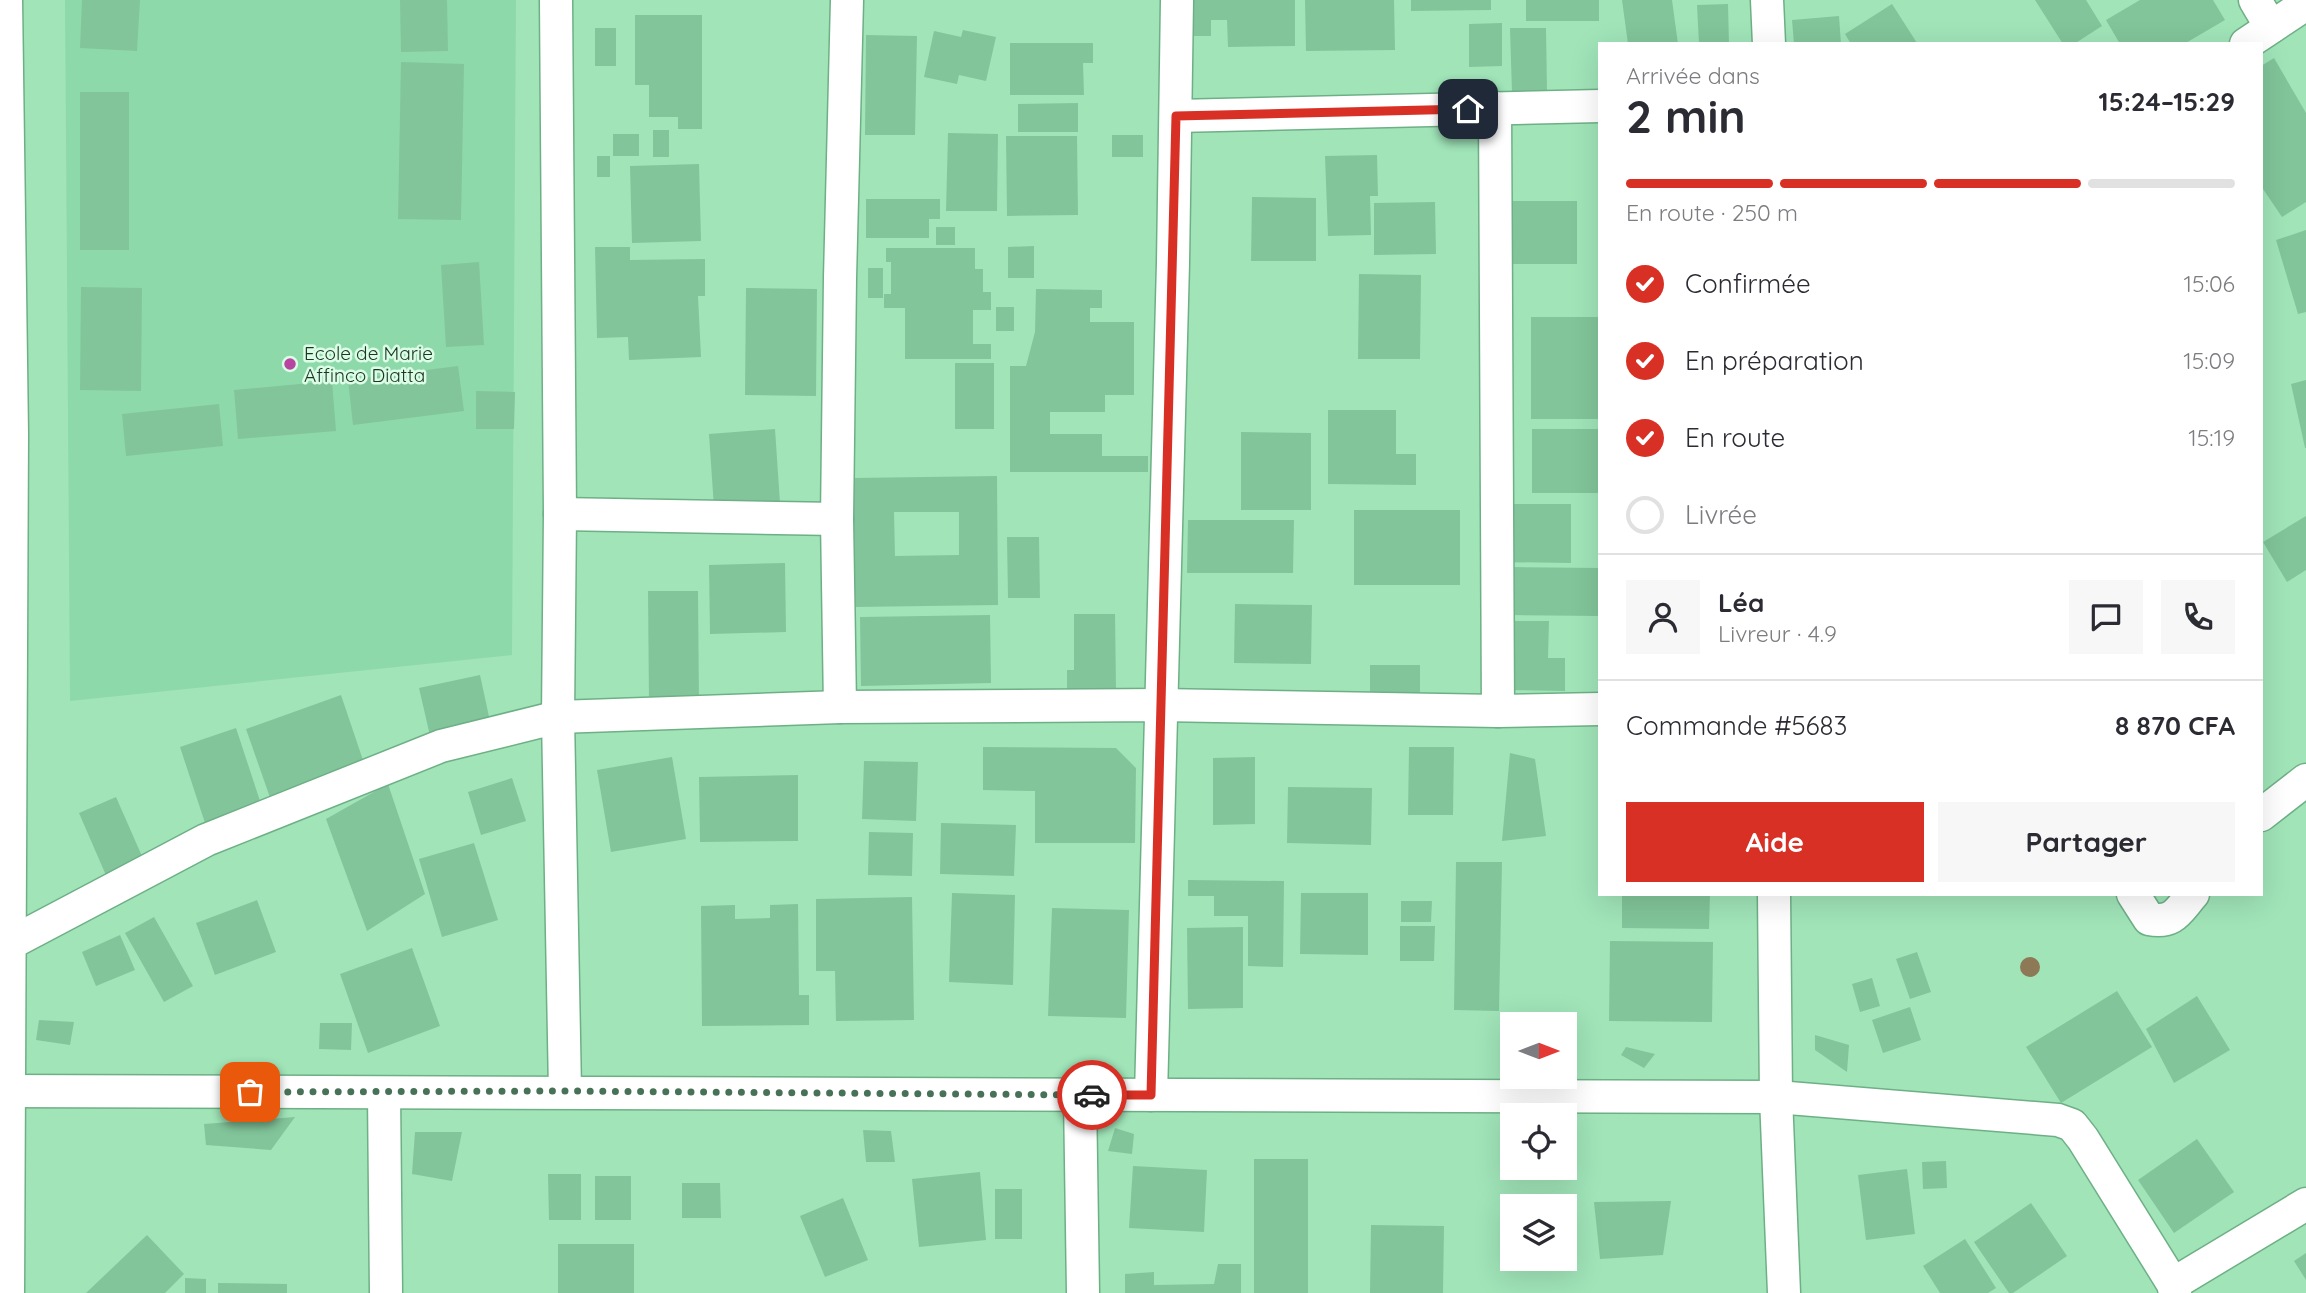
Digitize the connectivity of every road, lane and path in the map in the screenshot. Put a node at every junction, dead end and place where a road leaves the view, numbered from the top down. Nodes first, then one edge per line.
1 (6, 0) edge
2 (556, 0) edge
3 (847, 0) edge
4 (1177, 0) edge
5 (1767, 0) edge
6 (2255, 0) edge
7 (2306, 5) edge
8 (2259, 35) edge
9 (1769, 42) edge
10 (1598, 106) edge
11 (1495, 108) junction
12 (1176, 116) junction
13 (4, 139) edge
14 (6, 434) edge
15 (560, 514) junction
16 (836, 519) junction
17 (1161, 705) junction
18 (840, 707) junction
19 (1598, 709) edge
20 (1498, 711) junction
21 (558, 717) junction
22 (2306, 780) edge
23 (2263, 813) edge
24 (1774, 896) edge
25 (2191, 896) edge
26 (2141, 907) edge
27 (9, 944) junction
28 (4, 1091) edge
29 (565, 1091) junction
30 (384, 1093) junction
31 (1080, 1095) junction
32 (1151, 1095) junction
33 (1776, 1097) junction
34 (2306, 1204) edge
35 (2174, 1288) edge
36 (8, 1293) edge
37 (386, 1293) edge
38 (1083, 1293) edge
39 (1784, 1293) edge

1 - 13 street
2 - 15 street
3 - 16 street
4 - 12 street
5 - 9 street
6 - 8 street
7 - 8 street
10 - 11 street
11 - 12 street
11 - 20 street
12 - 17 street
13 - 14 street
14 - 27 street
15 - 16 street
15 - 21 street
16 - 18 street
17 - 18 street
17 - 20 street
17 - 32 street
18 - 21 street
19 - 20 street
21 - 27 street
21 - 29 street
22 - 23 street
24 - 33 street
25 - 26 street
27 - 28 street
28 - 30 street
28 - 36 street
29 - 30 street
29 - 31 street
30 - 37 street
31 - 32 street
31 - 38 street
32 - 33 street
33 - 35 street
33 - 39 street
34 - 35 street

